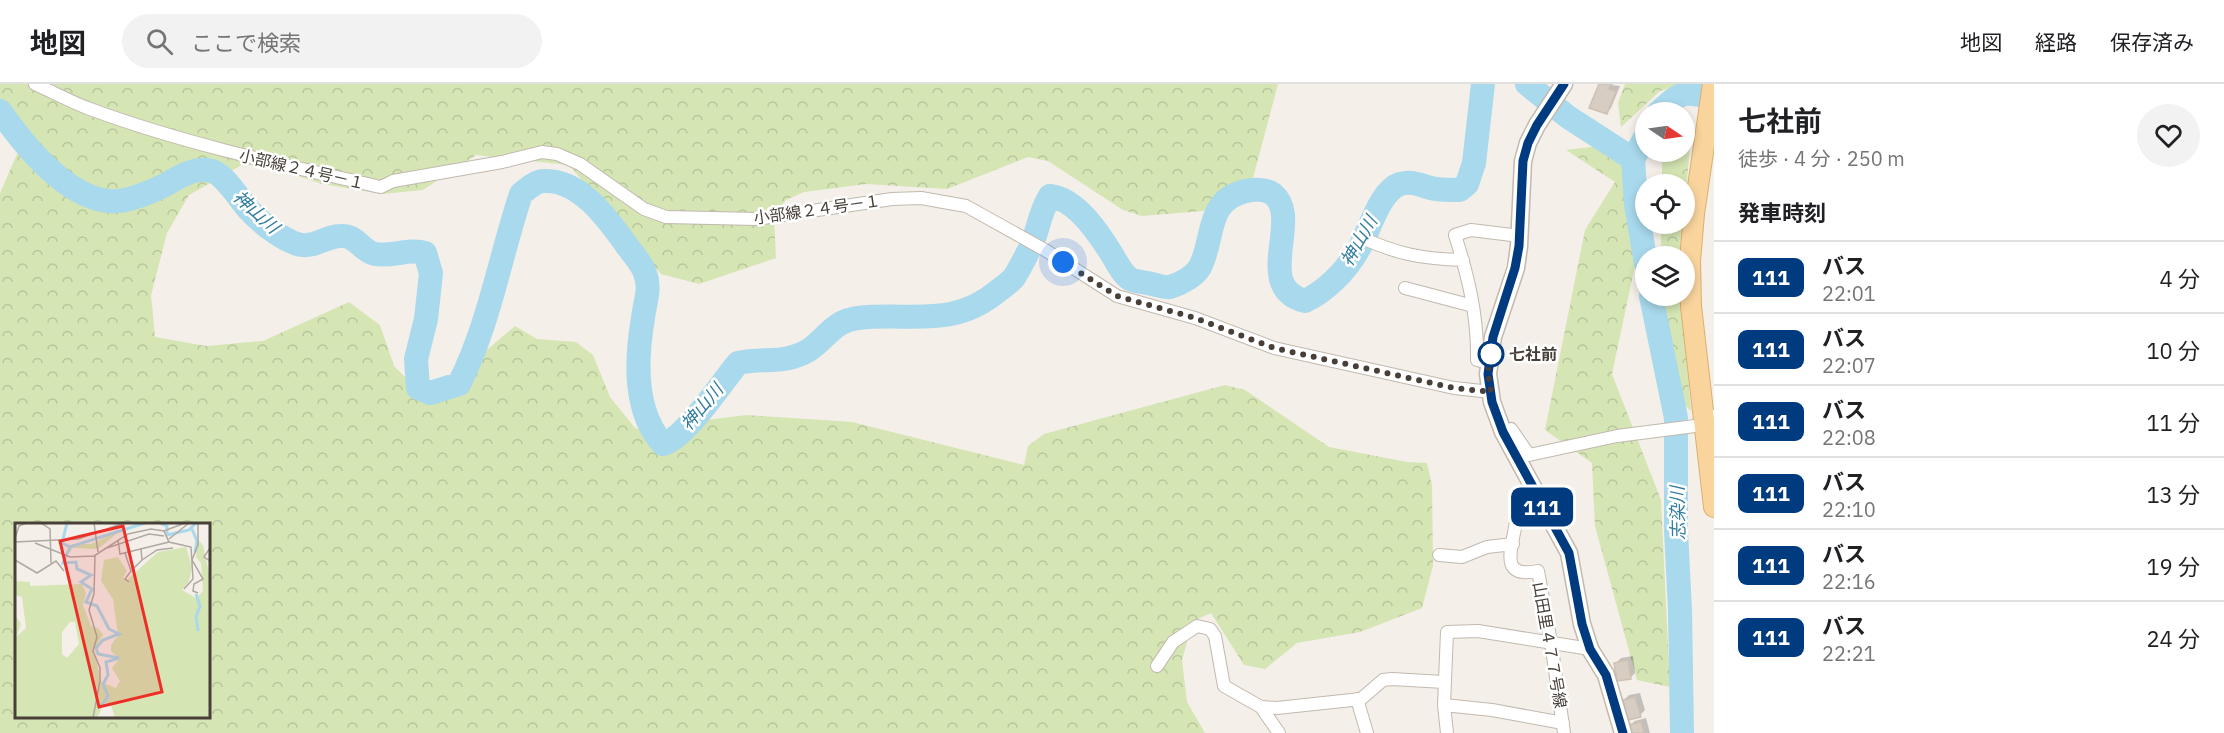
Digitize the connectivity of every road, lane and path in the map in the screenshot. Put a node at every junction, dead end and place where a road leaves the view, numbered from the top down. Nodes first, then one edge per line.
1 (35, 84) edge
2 (1713, 84) edge
3 (1562, 87) edge
4 (1520, 236) junction
5 (1360, 237) dead end
6 (1463, 260) junction
7 (1405, 288) dead end
8 (1473, 306) junction
9 (1489, 363) junction
10 (1491, 392) junction
11 (1705, 422) edge
12 (1503, 432) junction
13 (1529, 484) junction
14 (1714, 507) edge
15 (1513, 544) junction
16 (1439, 555) dead end
17 (1551, 642) junction
18 (1590, 649) junction
19 (1157, 666) dead end
20 (1444, 682) junction
21 (1357, 699) junction
22 (1444, 705) junction
23 (1261, 707) junction
24 (1564, 728) edge
25 (1279, 733) edge
26 (1367, 733) edge
27 (1447, 733) edge
28 (1623, 733) edge

1 - 10 street, 小部線２４号－１
2 - 11 main road
3 - 4 street
4 - 6 street
4 - 9 street
5 - 6 street
6 - 8 street
7 - 8 street
8 - 9 street
9 - 10 street
10 - 12 street
11 - 12 street
11 - 14 main road
12 - 13 street
13 - 15 street, 山田里４７７号線
13 - 18 street
15 - 16 street
15 - 17 street, 山田里４７７号線
17 - 18 street
17 - 20 street
17 - 24 street, 山田里４７７号線
18 - 28 street
19 - 23 street
20 - 21 street
20 - 22 street
21 - 23 street
21 - 26 street
22 - 24 street
22 - 27 street
23 - 25 street

